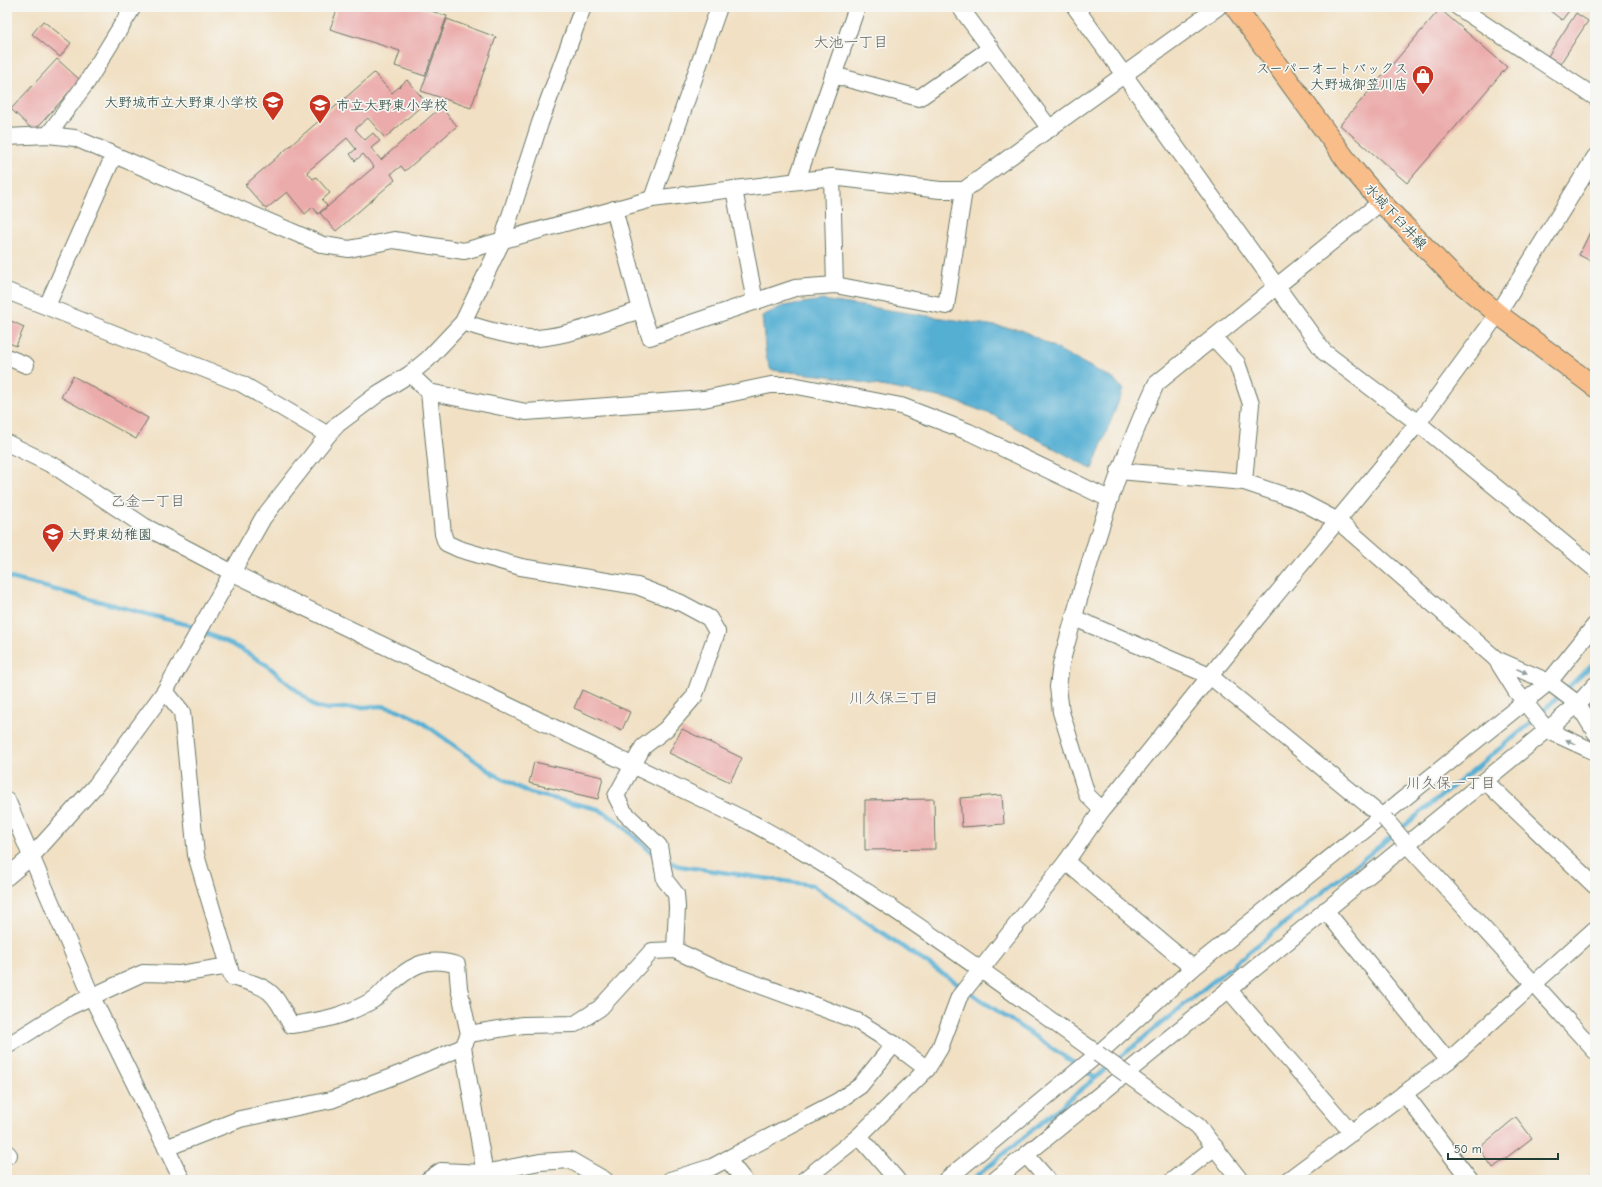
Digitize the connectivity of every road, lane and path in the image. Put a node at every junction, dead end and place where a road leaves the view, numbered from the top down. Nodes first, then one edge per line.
1 (133, 7) edge
2 (583, 7) edge
3 (719, 7) edge
4 (857, 7) edge
5 (960, 7) edge
6 (1076, 7) edge
7 (1218, 7) edge
8 (1235, 7) edge
9 (1458, 7) edge
10 (990, 48) junction
11 (1125, 74) junction
12 (833, 75) junction
13 (1595, 97) edge
14 (1050, 129) junction
15 (48, 135) junction
16 (7, 137) edge
17 (114, 155) junction
18 (1595, 157) edge
19 (832, 177) junction
20 (797, 180) junction
21 (734, 189) junction
22 (964, 190) junction
23 (652, 199) junction
24 (1380, 202) junction
25 (614, 209) junction
26 (502, 241) junction
27 (835, 285) junction
28 (1276, 285) junction
29 (7, 291) edge
30 (755, 302) junction
31 (47, 306) junction
32 (641, 310) junction
33 (1498, 314) junction
34 (463, 322) junction
35 (1214, 338) junction
36 (7, 357) edge
37 (26, 366) dead end
38 (410, 374) junction
39 (1595, 387) edge
40 (429, 392) junction
41 (1418, 423) junction
42 (328, 435) junction
43 (7, 443) edge
44 (1119, 471) junction
45 (1244, 482) junction
46 (1108, 500) junction
47 (1338, 521) junction
48 (1595, 569) edge
49 (231, 572) junction
50 (1074, 618) junction
51 (1595, 625) edge
52 (1496, 659) junction
53 (1210, 676) junction
54 (1549, 682) junction
55 (1595, 685) edge
56 (165, 690) junction
57 (1525, 702) junction
58 (1578, 704) junction
59 (1547, 730) junction
60 (1595, 732) edge
61 (1595, 752) edge
62 (632, 765) junction
63 (1485, 781) junction
64 (7, 800) edge
65 (1102, 810) junction
66 (1384, 817) junction
67 (1405, 843) junction
68 (32, 856) junction
69 (1066, 862) junction
70 (7, 877) edge
71 (1595, 886) edge
72 (1325, 910) junction
73 (1595, 929) edge
74 (675, 950) junction
75 (229, 966) junction
76 (1193, 968) junction
77 (981, 970) junction
78 (1534, 985) junction
79 (1228, 989) junction
80 (91, 995) junction
81 (466, 1040) junction
82 (894, 1044) junction
83 (7, 1046) edge
84 (1595, 1051) edge
85 (1098, 1054) junction
86 (1448, 1061) junction
87 (927, 1069) junction
88 (1126, 1074) junction
89 (1404, 1093) junction
90 (1352, 1133) junction
91 (859, 1136) junction
92 (1215, 1147) junction
93 (166, 1148) junction
94 (1026, 1155) junction
95 (727, 1159) junction
96 (485, 1176) edge
97 (180, 1180) edge
98 (428, 1180) edge
99 (605, 1180) edge
100 (670, 1180) edge
101 (744, 1180) edge
102 (804, 1180) edge
103 (897, 1180) edge
104 (946, 1180) edge
105 (995, 1180) edge
106 (1048, 1180) edge
107 (1173, 1180) edge
108 (1240, 1180) edge
109 (1288, 1180) edge
110 (1470, 1180) edge

1 - 15 street
2 - 26 street
3 - 23 street
4 - 12 street
5 - 10 street
6 - 11 street
7 - 11 street
8 - 24 main road, 水城下臼井線
9 - 13 street
10 - 12 street
10 - 14 street
11 - 14 street
11 - 28 street
12 - 20 street
14 - 22 street
15 - 16 street
15 - 17 street
17 - 26 street
17 - 31 street
18 - 33 street
19 - 20 street
19 - 22 street
19 - 27 street
20 - 21 street
21 - 23 street
21 - 30 street
22 - 27 street
23 - 25 street
24 - 28 street
24 - 33 main road, 水城下臼井線
25 - 26 street
25 - 32 street
26 - 34 street
27 - 30 street
28 - 35 street
28 - 41 street
29 - 31 street
30 - 32 street
31 - 42 street
32 - 34 street
33 - 39 main road, 水城下臼井線
33 - 41 street
34 - 38 street
35 - 44 street
35 - 45 street
36 - 37 street
38 - 40 street
38 - 42 street
40 - 46 street
40 - 62 street
41 - 47 street
41 - 48 street
42 - 49 street
43 - 49 street
44 - 45 street
44 - 46 street
45 - 47 street
46 - 50 street
47 - 52 street
47 - 53 street
49 - 56 street
49 - 62 street
50 - 53 street
50 - 65 street
51 - 54 street
52 -> 54 street
52 - 57 street
53 - 65 street
53 - 66 street
54 - 57 street
54 - 58 street
55 - 58 street
56 - 68 street
56 - 75 street
57 - 59 street
57 - 66 street
58 - 59 street
58 - 60 street
61 -> 59 street
59 - 63 street
62 - 74 street
62 - 77 street
63 - 67 street
63 - 71 street
64 - 68 street
65 - 69 street
66 - 67 street, bridge
66 - 76 street
67 - 72 street
67 - 78 street
68 - 70 street
68 - 80 street
69 - 76 street
69 - 77 street
72 - 79 street
72 - 86 street
73 - 78 street
74 - 81 street
74 - 82 street
75 - 80 street
75 - 81 street
76 - 85 street
77 - 85 street
77 - 87 street
78 - 84 street
78 - 86 street
79 - 88 street
79 - 90 street
80 - 83 street
80 - 93 street
81 - 93 street
81 - 96 street
82 - 87 street
82 - 95 street
85 - 88 street, bridge
85 - 104 street
86 - 89 street
87 - 91 street
88 - 92 street
88 - 94 street
89 - 90 street
89 - 110 street
90 - 109 street
91 - 102 street
91 - 103 street
92 - 107 street
92 - 108 street
93 - 97 street
94 - 105 street
94 - 106 street
95 - 100 street
95 - 101 street
96 - 98 street
96 - 99 street

